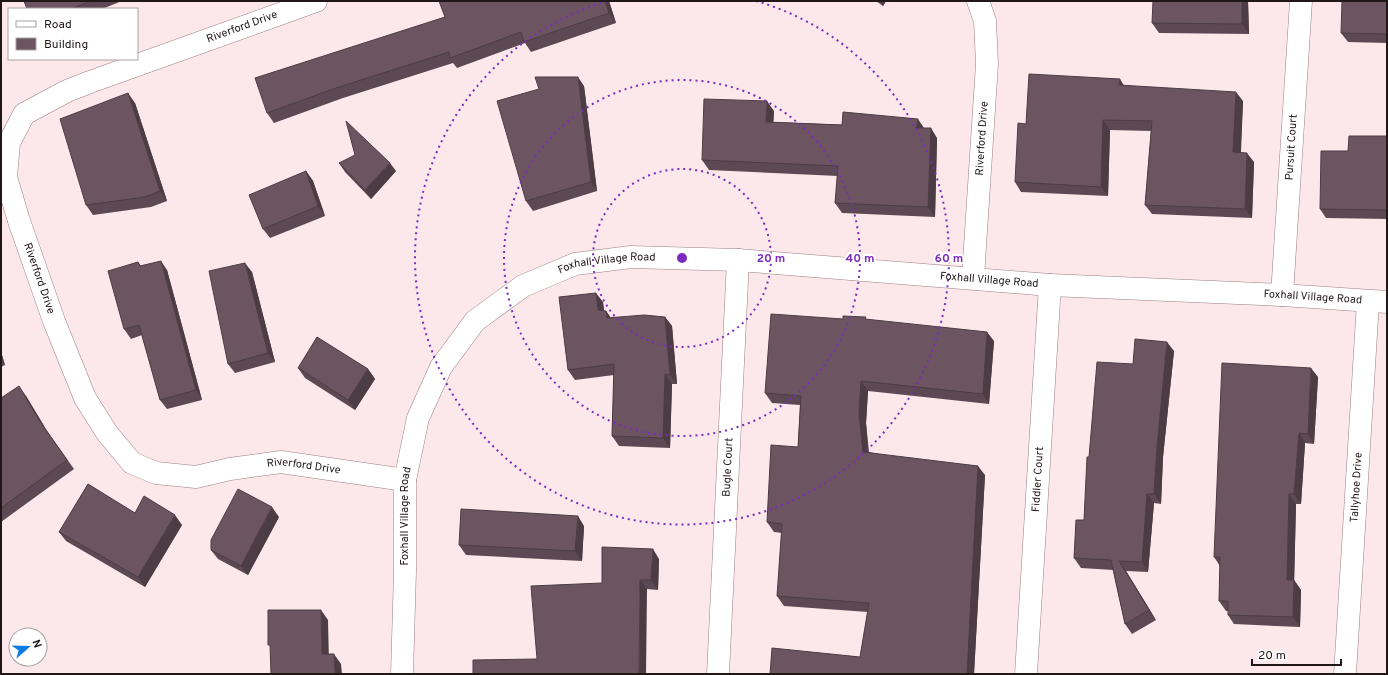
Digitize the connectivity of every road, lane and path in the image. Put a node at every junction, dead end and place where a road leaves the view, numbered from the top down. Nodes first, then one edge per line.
1 (316, 1) edge
2 (978, 1) edge
3 (1301, 1) edge
4 (738, 260) junction
5 (973, 277) junction
6 (1050, 284) junction
7 (1282, 295) junction
8 (1377, 302) edge
9 (404, 480) junction
10 (402, 674) edge
11 (718, 674) edge
12 (1026, 674) edge
13 (1345, 674) edge

1 - 9 street, Riverford Drive
2 - 5 street, Riverford Drive
3 - 7 street, Pursuit Court
4 - 5 street, Foxhall Village Road
4 - 9 street, Foxhall Village Road
4 - 11 street, Bugle Court
5 - 6 street, Foxhall Village Road
6 - 7 street, Foxhall Village Road
6 - 12 street, Fiddler Court
7 - 8 street, Foxhall Village Road
8 - 13 street, Tallyhoe Drive
9 - 10 street, Foxhall Village Road

